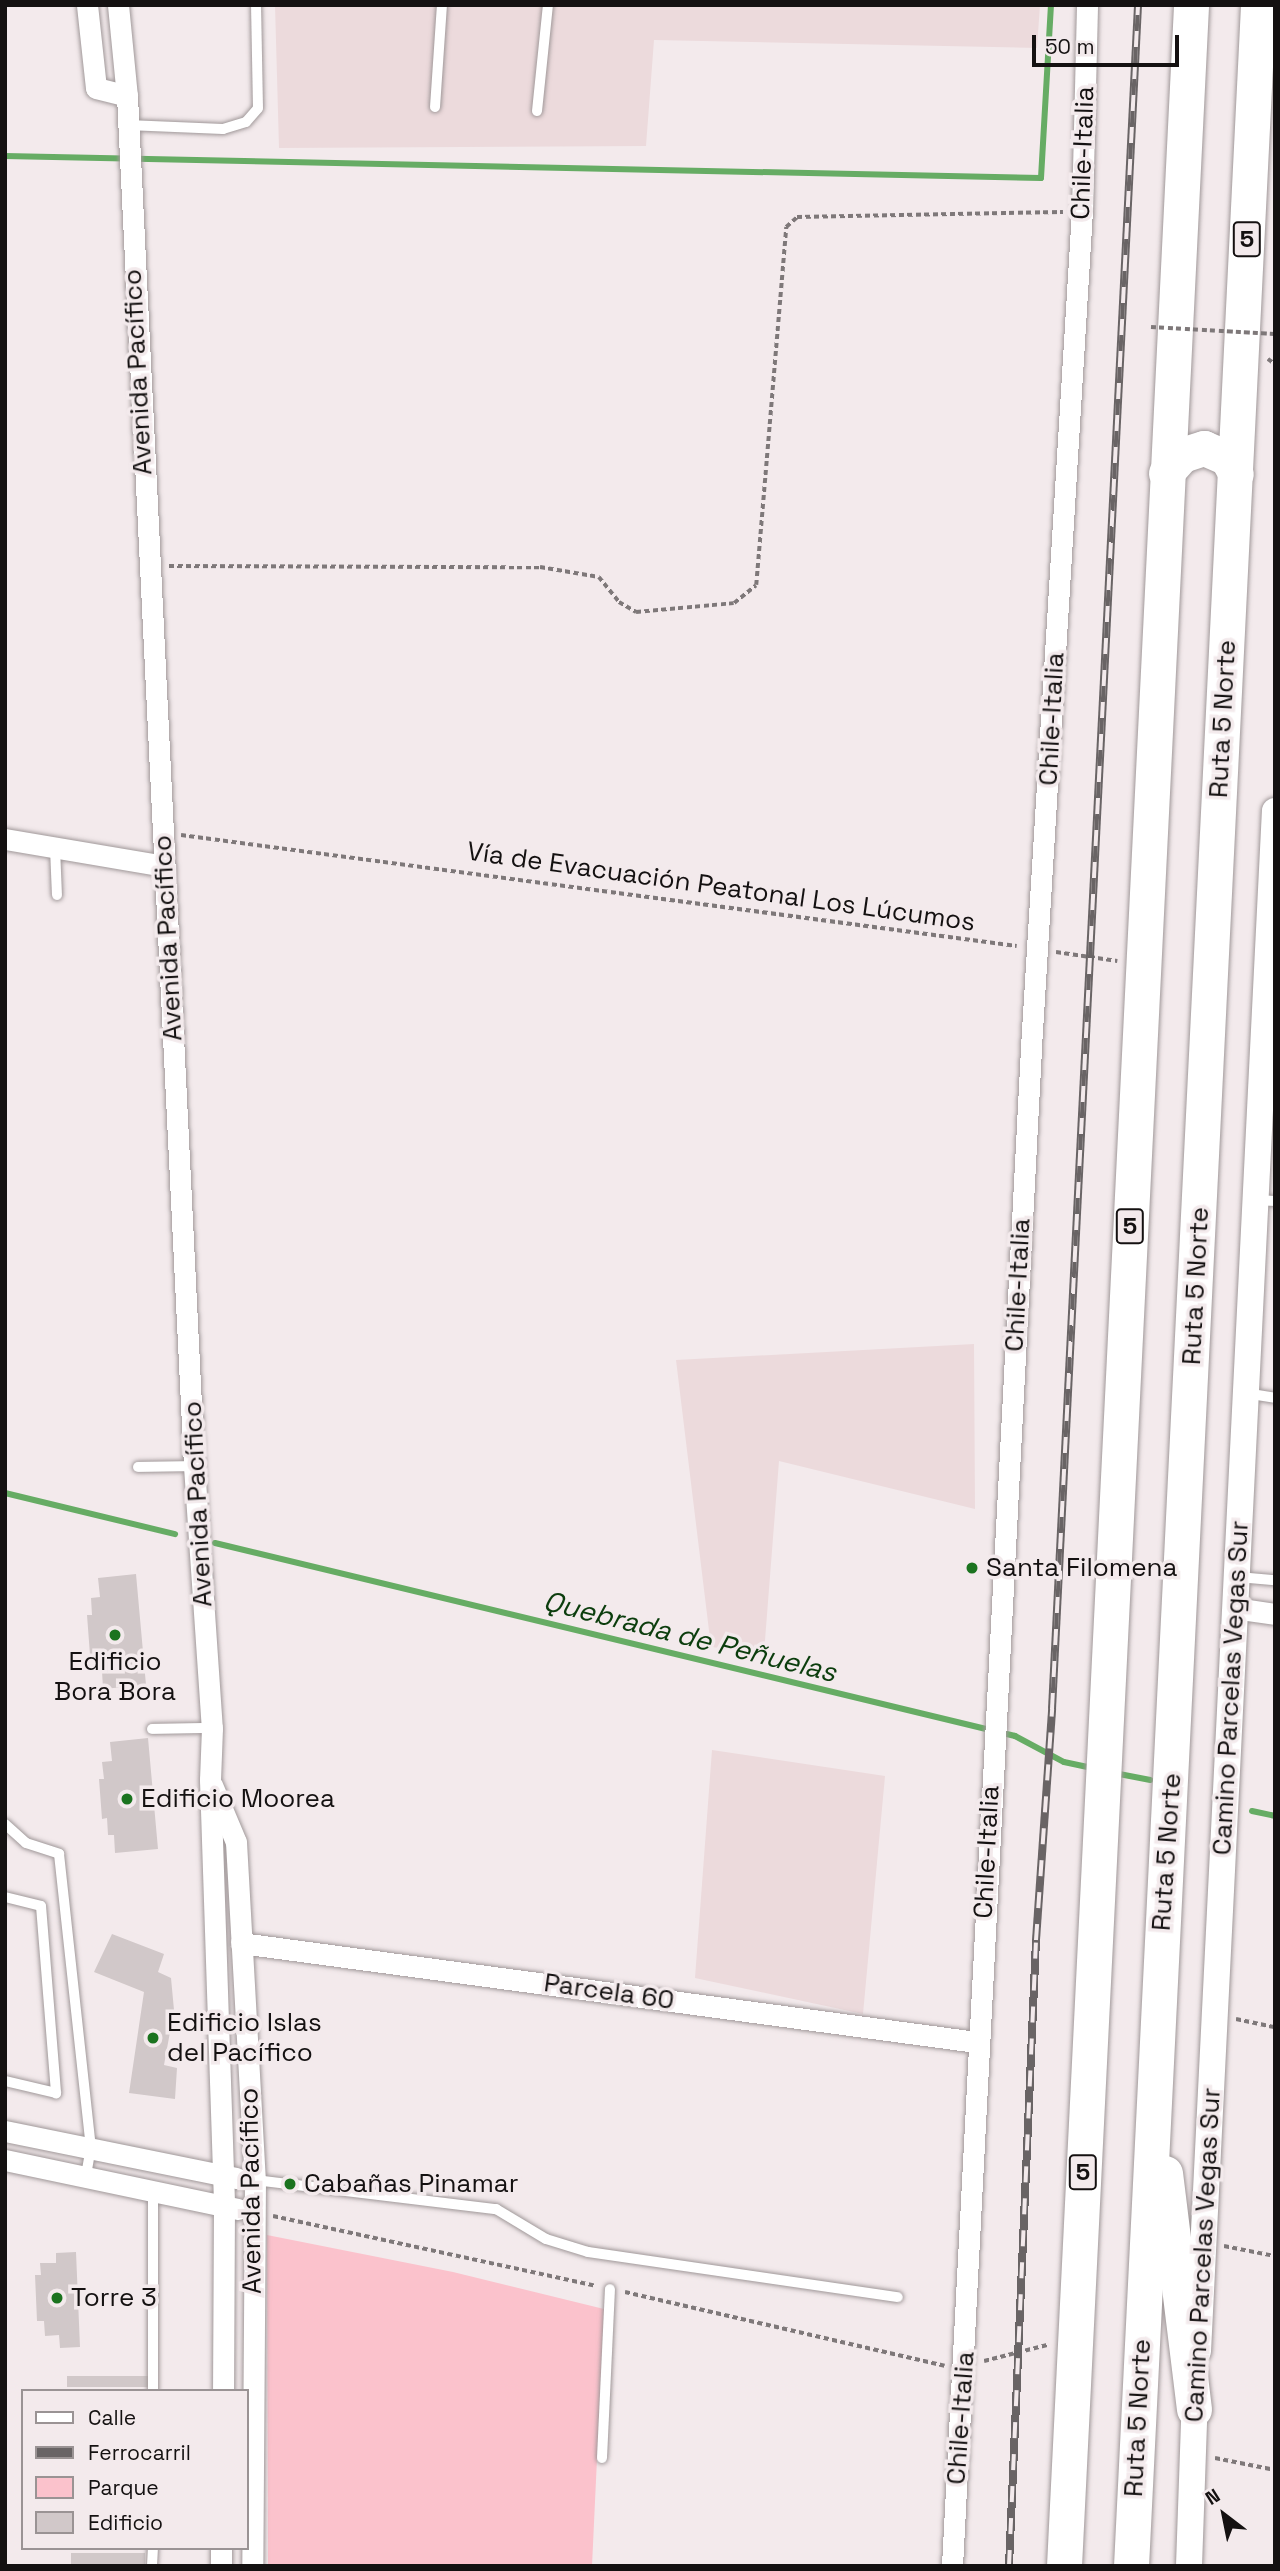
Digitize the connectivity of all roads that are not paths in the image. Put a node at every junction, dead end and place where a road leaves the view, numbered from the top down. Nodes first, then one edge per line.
1 (87, 5) edge
2 (118, 5) edge
3 (256, 5) edge
4 (442, 5) edge
5 (548, 5) edge
6 (1087, 5) edge
7 (1191, 5) edge
8 (1258, 5) edge
9 (127, 96) junction
10 (435, 107) dead end
11 (537, 111) dead end
12 (127, 132) junction
13 (1166, 473) junction
14 (1236, 474) junction
15 (1275, 811) edge
16 (5, 839) edge
17 (55, 848) junction
18 (164, 866) junction
19 (57, 895) dead end
20 (1264, 1200) edge
21 (1245, 1393) junction
22 (1275, 1398) edge
23 (194, 1466) junction
24 (138, 1467) dead end
25 (1235, 1577) junction
26 (1275, 1580) edge
27 (1234, 1608) junction
28 (1275, 1614) edge
29 (212, 1728) junction
30 (152, 1729) dead end
31 (210, 1780) junction
32 (5, 1824) edge
33 (5, 1897) edge
34 (241, 1942) junction
35 (976, 2042) junction
36 (1153, 2075) junction
37 (5, 2081) edge
38 (5, 2131) edge
39 (91, 2147) junction
40 (5, 2160) edge
41 (86, 2176) junction
42 (223, 2176) junction
43 (255, 2180) junction
44 (153, 2188) junction
45 (224, 2206) junction
46 (254, 2212) junction
47 (610, 2289) road end
48 (898, 2297) dead end
49 (153, 2389) edge
50 (223, 2389) edge
51 (1194, 2409) junction
52 (602, 2458) dead end
53 (252, 2566) edge
54 (952, 2566) edge
55 (1064, 2566) edge
56 (1131, 2566) edge
57 (1189, 2566) edge

1 - 9 street
2 - 9 street, Avenida Pacífico
3 - 12 lane
4 - 10 lane
5 - 11 lane
6 - 35 street, Chile-Italia
7 - 13 highway, 5
8 - 14 highway, Ruta 5 Norte / 5
9 - 12 street, Avenida Pacífico
12 - 18 street, Avenida Pacífico
13 - 14 highway
13 - 55 highway, 5
14 - 36 highway, Ruta 5 Norte / 5
15 - 20 street, Camino Parcelas Vegas Sur
16 - 17 street
17 - 18 street
17 - 19 lane
18 - 23 street, Avenida Pacífico
20 - 21 street, Camino Parcelas Vegas Sur
21 - 22 lane
21 - 25 street, Camino Parcelas Vegas Sur
23 - 24 lane
23 - 29 street, Avenida Pacífico
25 - 26 lane
25 - 27 street, Camino Parcelas Vegas Sur
27 - 28 street
27 - 51 street, Camino Parcelas Vegas Sur
29 - 30 lane
29 - 31 street, Avenida Pacífico
31 - 34 street, Avenida Pacífico
31 - 42 street, Avenida Pacífico
32 - 39 lane
33 - 37 lane
34 - 35 street, Parcela 60
34 - 43 street, Avenida Pacífico
35 - 54 street, Chile-Italia
36 - 51 highway
36 - 56 highway, Ruta 5 Norte / 5
38 - 39 street
39 - 41 lane
39 - 42 street
40 - 41 street
41 - 44 street
42 - 43 street
42 - 45 street, Avenida Pacífico
43 - 46 street, Avenida Pacífico
43 - 48 lane
44 - 45 street
44 - 49 lane
45 - 46 street
45 - 50 street, Avenida Pacífico
46 - 53 street, Avenida Pacífico
47 - 52 lane
51 - 57 street, Camino Parcelas Vegas Sur

